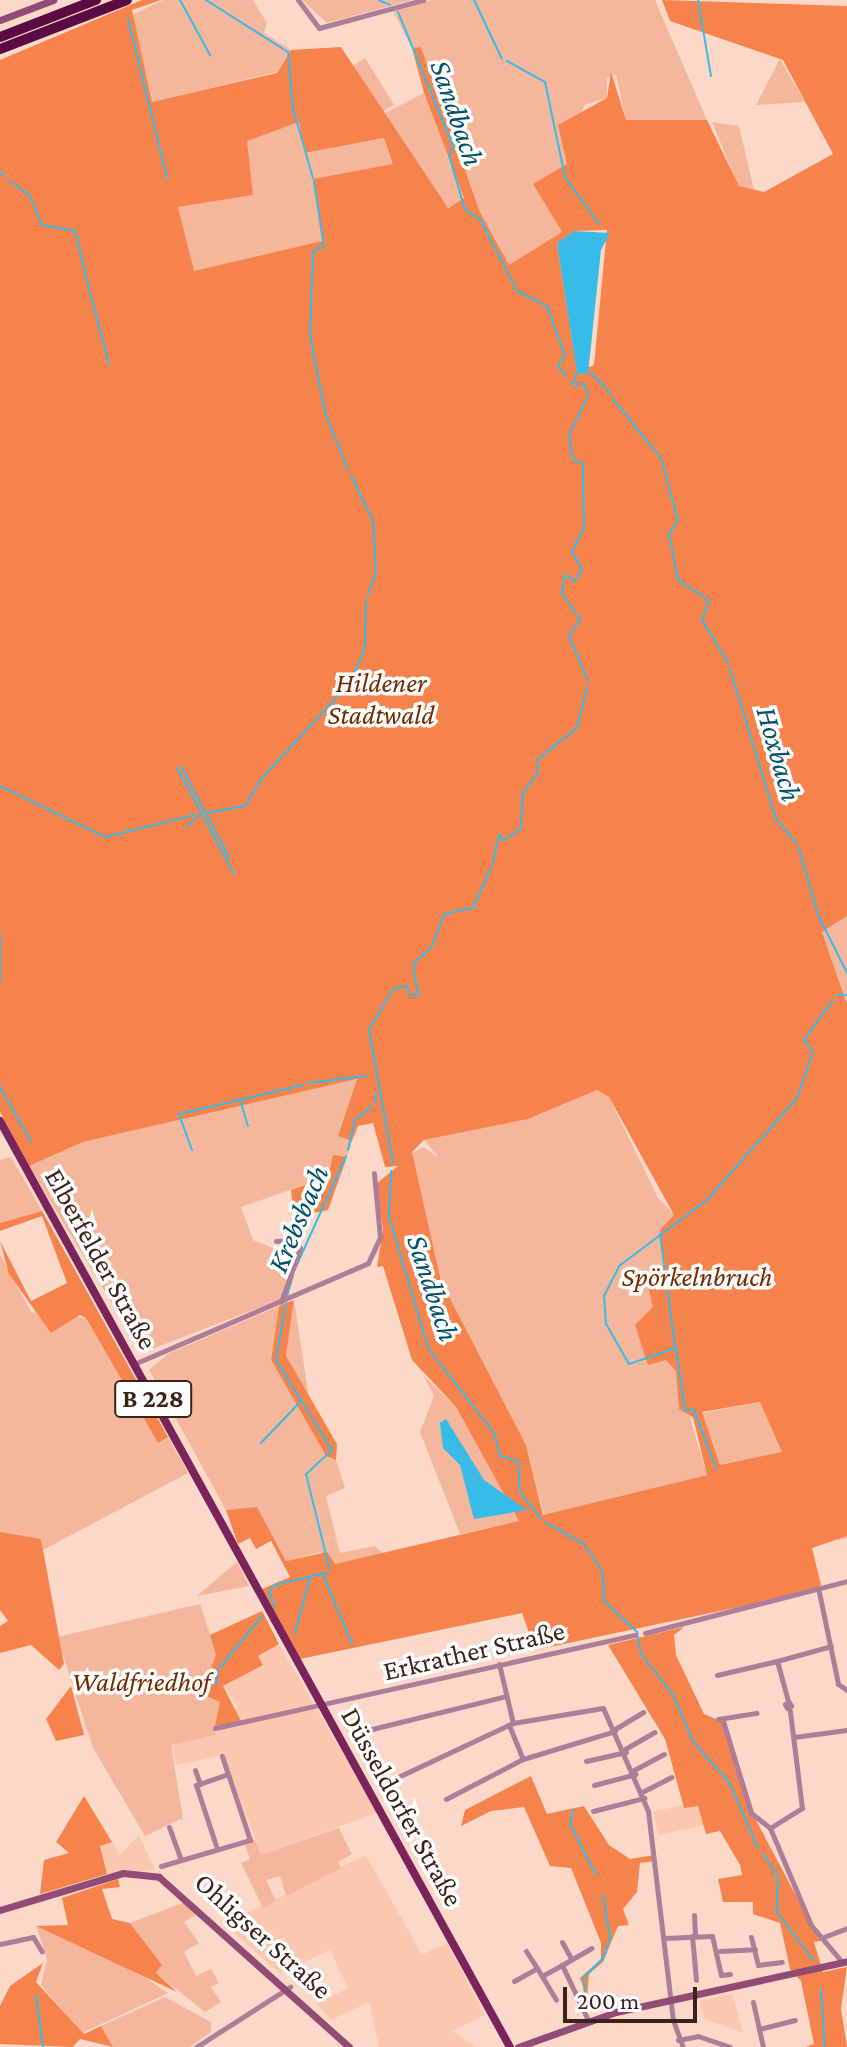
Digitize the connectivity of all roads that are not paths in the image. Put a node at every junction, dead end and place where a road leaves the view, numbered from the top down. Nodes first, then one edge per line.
1 (53, 0) edge
2 (96, 0) edge
3 (127, 0) edge
4 (298, 0) edge
5 (423, 0) edge
6 (0, 20) edge
7 (0, 37) edge
8 (0, 49) edge
9 (0, 1121) edge
10 (374, 1173) dead end
11 (276, 1241) dead end
12 (280, 1303) junction
13 (134, 1364) junction
14 (847, 1581) edge
15 (257, 1587) joint
16 (819, 1592) junction
17 (645, 1633) dead end
18 (635, 1635) dead end
19 (831, 1646) junction
20 (777, 1661) junction
21 (499, 1664) junction
22 (717, 1675) dead end
23 (847, 1690) edge
24 (506, 1696) junction
25 (788, 1701) dead end
26 (321, 1706) junction
27 (790, 1711) dead end
28 (643, 1712) dead end
29 (757, 1713) dead end
30 (511, 1724) junction
31 (215, 1728) dead end
32 (368, 1730) dead end
33 (615, 1730) junction
34 (847, 1730) edge
35 (654, 1732) dead end
36 (794, 1737) junction
37 (626, 1750) junction
38 (664, 1754) dead end
39 (222, 1756) dead end
40 (523, 1759) junction
41 (586, 1761) dead end
42 (195, 1770) dead end
43 (635, 1772) junction
44 (228, 1774) junction
45 (671, 1777) dead end
46 (200, 1784) junction
47 (381, 1785) dead end
48 (594, 1785) dead end
49 (643, 1795) junction
50 (446, 1799) dead end
51 (593, 1811) dead end
52 (169, 1827) dead end
53 (770, 1828) junction
54 (216, 1846) junction
55 (180, 1857) junction
56 (161, 1866) dead end
57 (0, 1910) edge
58 (694, 1915) dead end
59 (847, 1928) edge
60 (693, 1936) junction
61 (664, 1938) junction
62 (821, 1938) junction
63 (562, 1942) dead end
64 (0, 1944) edge
65 (591, 1948) dead end
66 (526, 1951) dead end
67 (720, 1951) junction
68 (42, 1952) dead end
69 (571, 1959) junction
70 (782, 1962) dead end
71 (844, 1962) edge
72 (562, 1965) junction
73 (537, 1968) junction
74 (730, 1974) dead end
75 (542, 1976) junction
76 (696, 1980) dead end
77 (514, 1981) dead end
78 (290, 1987) junction
79 (556, 2000) dead end
80 (671, 2000) junction
81 (753, 2002) dead end
82 (588, 2020) junction
83 (795, 2020) dead end
84 (759, 2029) junction
85 (678, 2040) junction
86 (196, 2047) edge
87 (349, 2047) edge
88 (510, 2047) edge
89 (518, 2047) edge
90 (683, 2047) edge
91 (730, 2047) edge
92 (763, 2047) edge

1 - 6 main road
2 - 7 highway
3 - 8 highway
4 - 5 street
9 - 13 main road, Elberfelder Straße / B 228
10 - 12 street
11 - 12 street
12 - 13 street
13 - 15 main road, Elberfelder Straße / B 228
14 - 16 street
15 - 26 main road, Düsseldorfer Straße / B 228
16 - 17 street
16 - 19 street
18 - 21 street, Erkrather Straße
19 - 20 street
19 - 23 street
20 - 22 street
20 - 25 street
21 - 24 street
21 - 26 street, Erkrather Straße
24 - 30 street
24 - 32 street
26 - 31 street, Erkrather Straße
26 - 88 main road, Düsseldorfer Straße / B 228
27 - 36 street
28 - 33 street
29 - 53 street
30 - 33 street
30 - 40 street
30 - 47 street
33 - 37 street
33 - 40 street
34 - 36 street
35 - 37 street
36 - 53 street
37 - 41 street
37 - 43 street
38 - 43 street
39 - 44 street
40 - 50 street
42 - 46 street
43 - 48 street
43 - 49 street
44 - 46 street
44 - 54 street
45 - 49 street
46 - 54 street
49 - 51 street
49 - 61 street
52 - 55 street
53 - 62 street
54 - 55 street
55 - 56 street
57 - 78 main road, Ohligser Straße
58 - 60 street
59 - 62 street
60 - 61 street
60 - 67 street
60 - 76 street
61 - 80 street
62 - 71 street
63 - 69 street
64 - 68 street
65 - 69 street
66 - 73 street
67 - 70 street
67 - 74 street
69 - 72 street
71 - 80 main road
72 - 75 street
72 - 82 street
73 - 75 street
73 - 77 street
75 - 79 street
78 - 86 street
78 - 87 main road, Ohligser Straße
80 - 82 main road
80 - 85 street
81 - 84 street
82 - 89 main road
83 - 84 street
84 - 92 street
85 - 90 street
85 - 91 street

